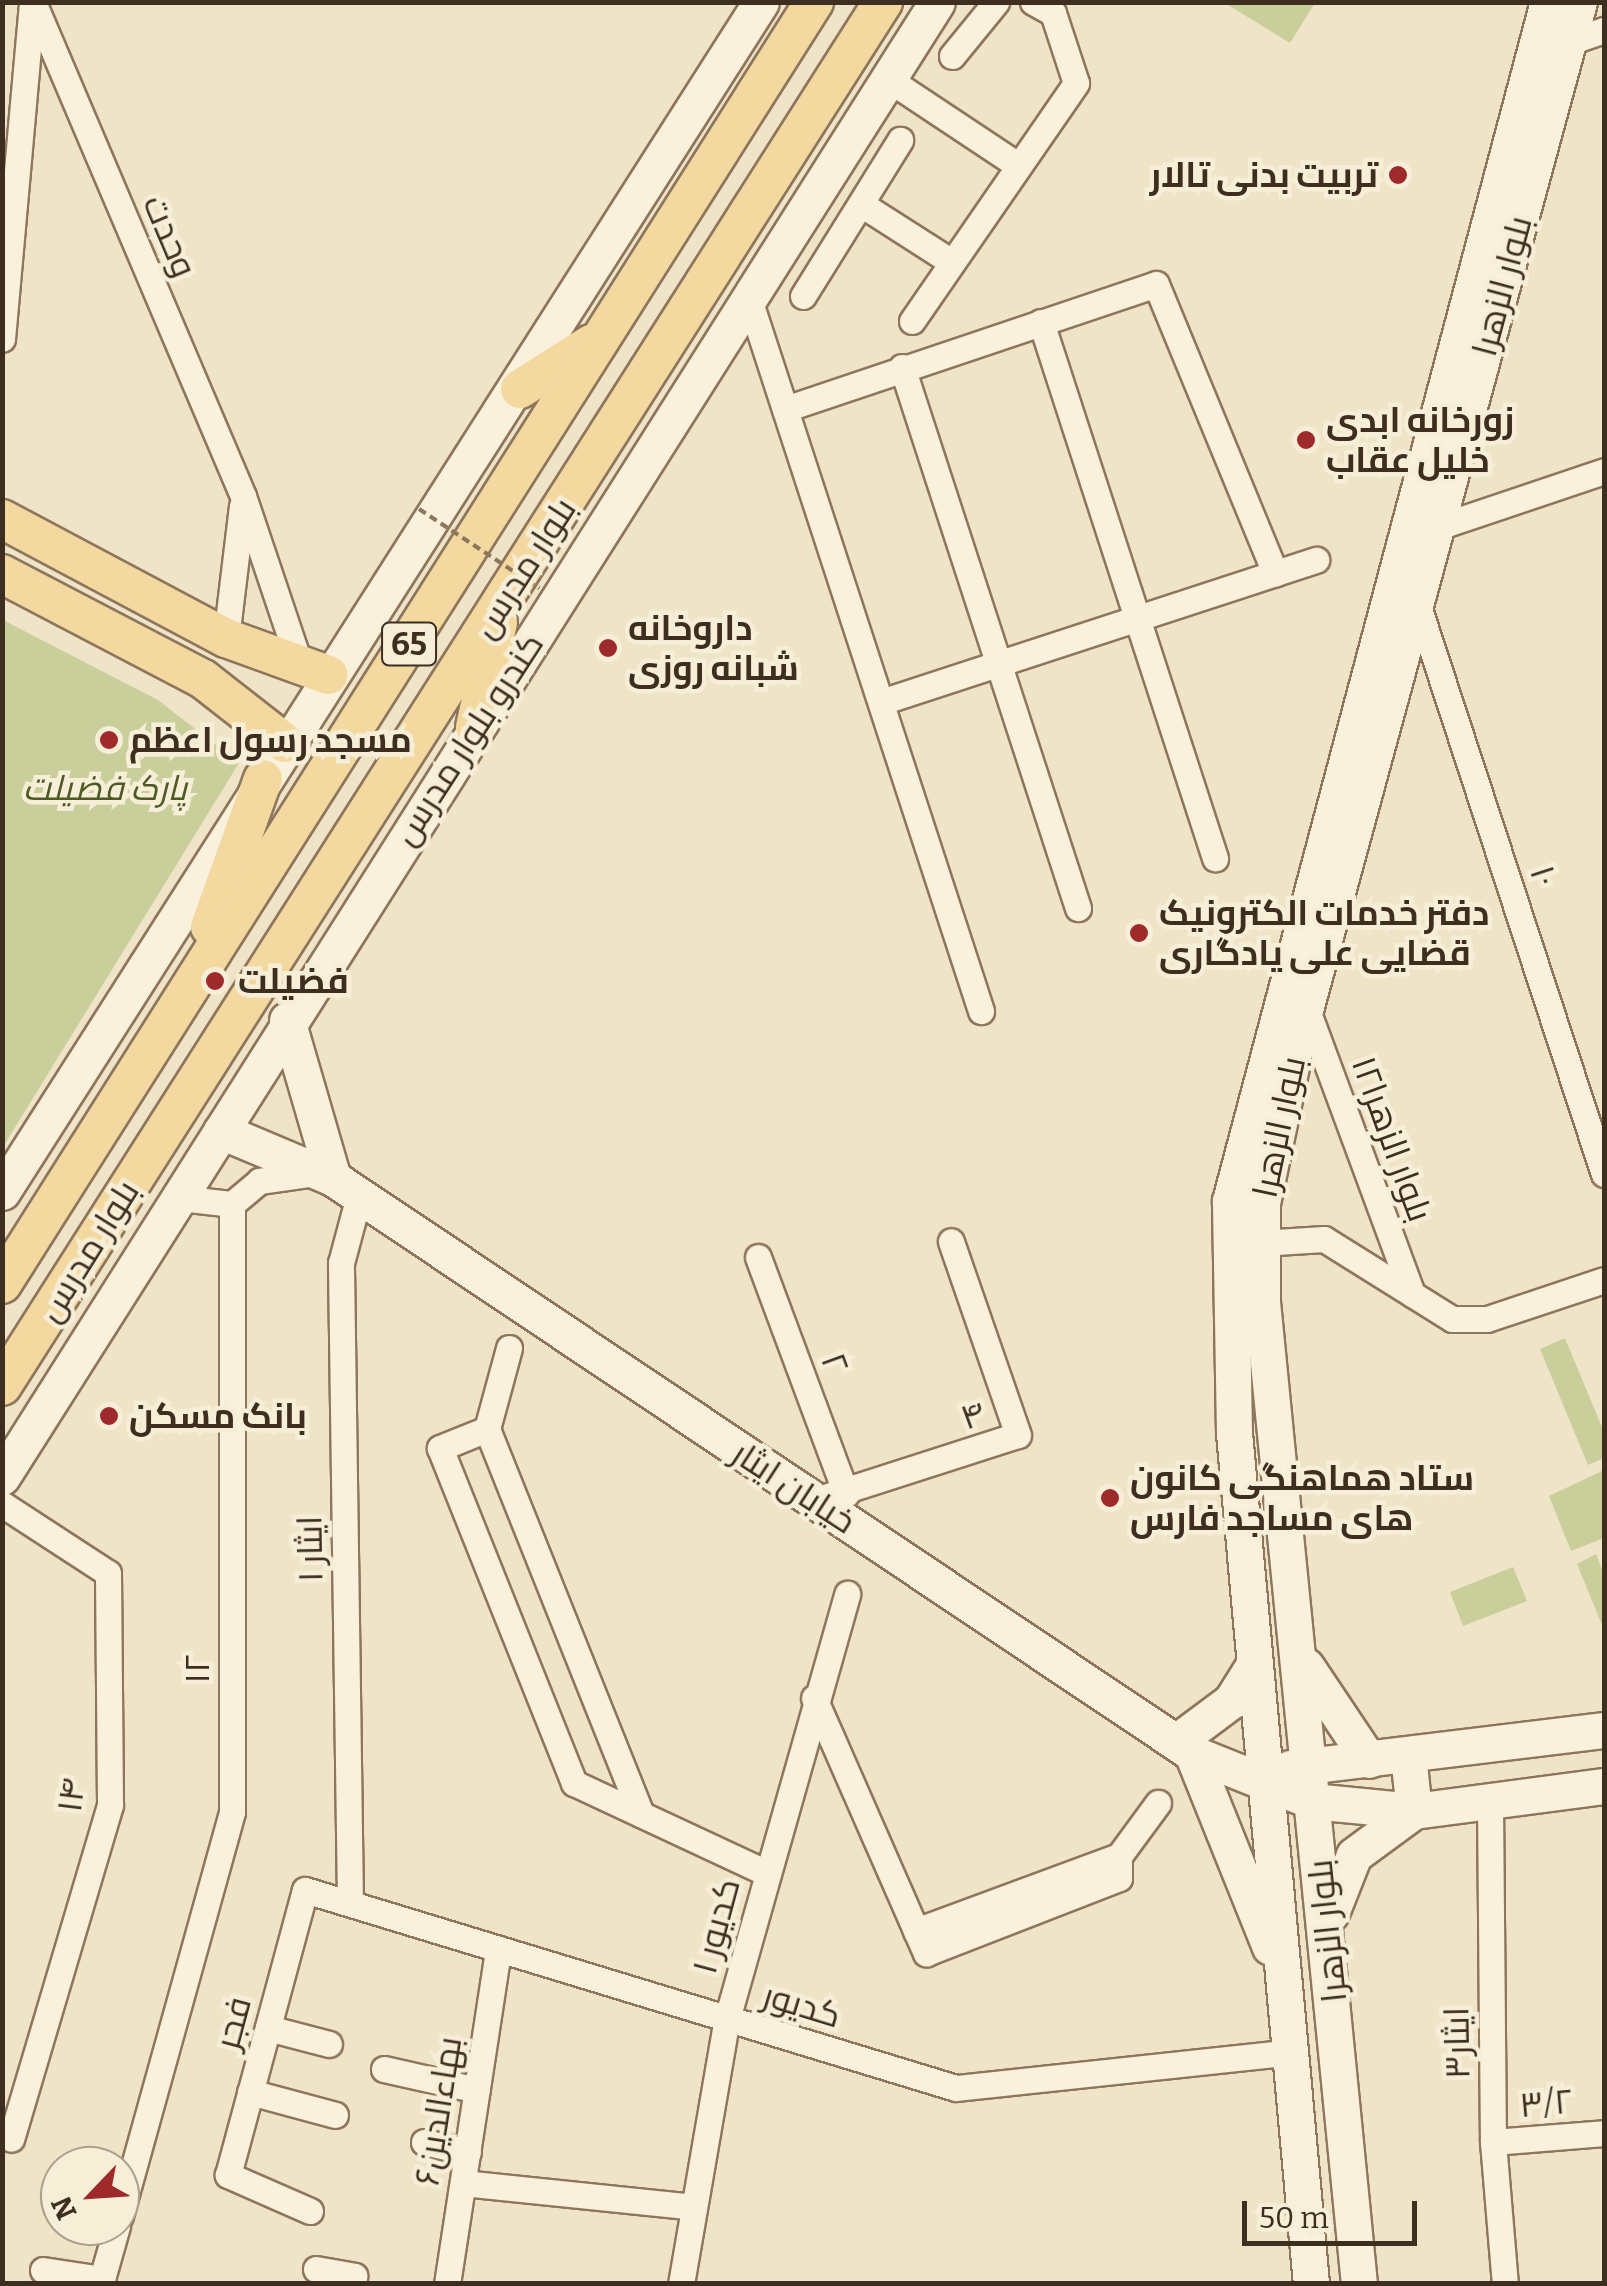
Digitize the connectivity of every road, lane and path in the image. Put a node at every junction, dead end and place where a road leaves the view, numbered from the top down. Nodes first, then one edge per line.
1 (33, 2) edge
2 (761, 2) edge
3 (883, 2) edge
4 (937, 2) edge
5 (996, 2) edge
6 (1034, 2) edge
7 (1548, 2) edge
8 (1578, 2) edge
9 (810, 9) edge
10 (1604, 30) edge
11 (1569, 42) junction
12 (854, 48) junction
13 (952, 56) dead end
14 (888, 80) junction
15 (900, 140) dead end
16 (1013, 162) junction
17 (861, 204) junction
18 (950, 261) junction
19 (803, 296) dead end
20 (749, 298) junction
21 (912, 321) dead end
22 (1041, 322) junction
23 (602, 337) junction
24 (2, 340) edge
25 (902, 367) junction
26 (520, 388) junction
27 (785, 408) junction
28 (1603, 477) edge
29 (243, 496) junction
30 (419, 508) dead end
31 (2, 518) edge
32 (1435, 528) junction
33 (1316, 560) dead end
34 (1275, 573) junction
35 (2, 574) edge
36 (539, 588) dead end
37 (503, 599) junction
38 (1416, 600) junction
39 (1137, 618) junction
40 (226, 638) junction
41 (998, 664) junction
42 (314, 670) junction
43 (203, 680) junction
44 (881, 702) junction
45 (475, 728) junction
46 (286, 743) junction
47 (263, 779) junction
48 (1215, 858) dead end
49 (1078, 908) dead end
50 (188, 992) junction
51 (1306, 1007) junction
52 (981, 1011) dead end
53 (288, 1020) junction
54 (222, 1132) junction
55 (1604, 1174) edge
56 (338, 1182) junction
57 (2, 1192) edge
58 (179, 1198) junction
59 (53, 1204) junction
60 (232, 1204) junction
61 (951, 1241) dead end
62 (1260, 1243) junction
63 (2, 1244) edge
64 (758, 1257) dead end
65 (2, 1284) edge
66 (1603, 1285) edge
67 (1412, 1294) junction
68 (509, 1348) dead end
69 (2, 1386) edge
70 (487, 1429) junction
71 (2, 1478) edge
72 (829, 1498) junction
73 (2, 1504) edge
74 (847, 1594) dead end
75 (1298, 1648) junction
76 (1255, 1663) junction
77 (814, 1698) junction
78 (1604, 1730) edge
79 (1184, 1747) junction
80 (1408, 1756) junction
81 (1369, 1760) junction
82 (1308, 1763) junction
83 (1265, 1776) junction
84 (1604, 1786) edge
85 (1312, 1801) junction
86 (1490, 1802) junction
87 (1158, 1803) dead end
88 (1414, 1810) junction
89 (641, 1814) junction
90 (767, 1872) junction
91 (305, 1890) joint
92 (350, 1903) junction
93 (1328, 1924) junction
94 (498, 1949) junction
95 (1286, 1986) junction
96 (728, 2019) junction
97 (268, 2028) junction
98 (329, 2044) dead end
99 (1292, 2052) junction
100 (384, 2069) dead end
101 (477, 2090) junction
102 (250, 2092) junction
103 (334, 2115) dead end
104 (1604, 2133) edge
105 (12, 2139) dead end
106 (424, 2142) dead end
107 (1493, 2142) junction
108 (139, 2146) edge
109 (468, 2152) junction
110 (463, 2182) junction
111 (694, 2207) junction
112 (310, 2210) dead end
113 (111, 2246) edge
114 (1310, 2248) junction
115 (1358, 2266) edge
116 (316, 2269) dead end
117 (43, 2270) dead end
118 (353, 2284) edge
119 (447, 2284) edge
120 (681, 2284) edge
121 (1312, 2284) edge
122 (1505, 2284) edge

1 - 24 street
1 - 29 street, وحدت
2 - 26 main road
3 - 12 main road, بلوار مدرس / 65
4 - 14 main road, کندرو بلوار مدرس
5 - 13 street
6 - 16 street
7 - 76 main road, بلوار الزهرا
8 - 11 main road, بلوار الزهرا
9 - 12 main road
9 - 23 main road, بلوار مدرس / 65
10 - 11 street
11 - 32 main road, بلوار الزهرا
12 - 37 main road, بلوار مدرس / 65
14 - 16 street
14 - 20 main road, کندرو بلوار مدرس
15 - 17 street
16 - 18 street
17 - 18 street
17 - 19 street
18 - 21 street
20 - 27 street
20 - 45 main road, کندرو بلوار مدرس
22 - 25 street
22 - 34 street
22 - 39 street
23 - 26 main road
23 - 50 main road, بلوار مدرس / 65
25 - 27 street
25 - 41 street
26 - 42 main road
27 - 44 street
28 - 32 street
29 - 40 street
29 - 42 street, وحدت
30 - 36 path, bridge
31 - 40 main road
32 - 38 main road, بلوار الزهرا
33 - 34 street
34 - 39 street
35 - 43 main road
37 - 45 main road
37 - 69 main road, بلوار مدرس / 65
38 - 51 main road, بلوار الزهرا
38 - 55 street, ۱۰
39 - 41 street
39 - 48 street
40 - 42 main road
40 - 43 main road
41 - 44 street
41 - 49 street
42 - 46 main road
43 - 46 main road
44 - 52 street
45 - 53 main road, کندرو بلوار مدرس
46 - 47 main road
47 - 50 main road
47 - 57 main road
50 - 59 main road, بلوار مدرس / 65
51 - 62 main road, بلوار الزهرا
51 - 67 street, بلوار الزهرا۱۲
53 - 54 main road, کندرو بلوار مدرس
53 - 56 main road
54 - 56 main road, خیابان ایثار
54 - 58 main road, کندرو بلوار مدرس
56 - 60 street
56 - 72 main road, خیابان ایثار
56 - 92 street, ایثار ۱
58 - 60 street
58 - 71 main road, کندرو بلوار مدرس
59 - 63 main road
59 - 65 main road, بلوار مدرس / 65
60 - 108 street, ۱۲
61 - 72 street, ۴
62 - 67 street
62 - 75 main road, بلوار الزهرا
64 - 72 street, ۲
66 - 67 street
68 - 70 street
70 - 89 street
70 - 89 street
72 - 79 main road, خیابان ایثار
73 - 105 street, ۱۴
74 - 77 street, کدیور ۱
75 - 81 main road
75 - 82 main road, بلوار الزهرا
76 - 79 main road
76 - 83 main road, بلوار الزهرا
77 - 87 street
77 - 90 street, کدیور ۱
78 - 80 main road
79 - 83 main road, خیابان ایثار
79 - 95 main road
80 - 81 main road
80 - 88 main road
81 - 82 main road
82 - 83 main road
82 - 85 main road, بلوار الزهرا
83 - 85 main road, خیابان ایثار
83 - 95 main road, بلوار الزهرا
84 - 86 main road
85 - 88 main road
85 - 93 main road, بلوار الزهرا
86 - 88 main road
86 - 107 street, ایثار۳
88 - 93 main road
89 - 90 street
90 - 96 street, کدیور ۱
91 - 92 street, کدیور
91 - 97 street, فجر
92 - 94 street, کدیور
93 - 115 main road, بلوار الزهرا
94 - 96 street, کدیور
94 - 101 street, ۶بهاءالدين
95 - 99 main road, بلوار الزهرا
96 - 99 street, کدیور
96 - 111 street, کدیور ۱
97 - 98 street
97 - 102 street, فجر
99 - 114 main road, بلوار الزهرا
100 - 101 street
101 - 109 street, ۶بهاءالدين
102 - 103 street
102 - 112 street, فجر
104 - 107 street, ۳/۲
106 - 109 street
107 - 122 street, ایثار۳
109 - 110 street, ۶بهاءالدين
110 - 111 street
110 - 119 street, ۶بهاءالدين
111 - 120 street, کدیور ۱
113 - 117 street
114 - 115 main road
114 - 121 main road, بلوار الزهرا
116 - 118 street

